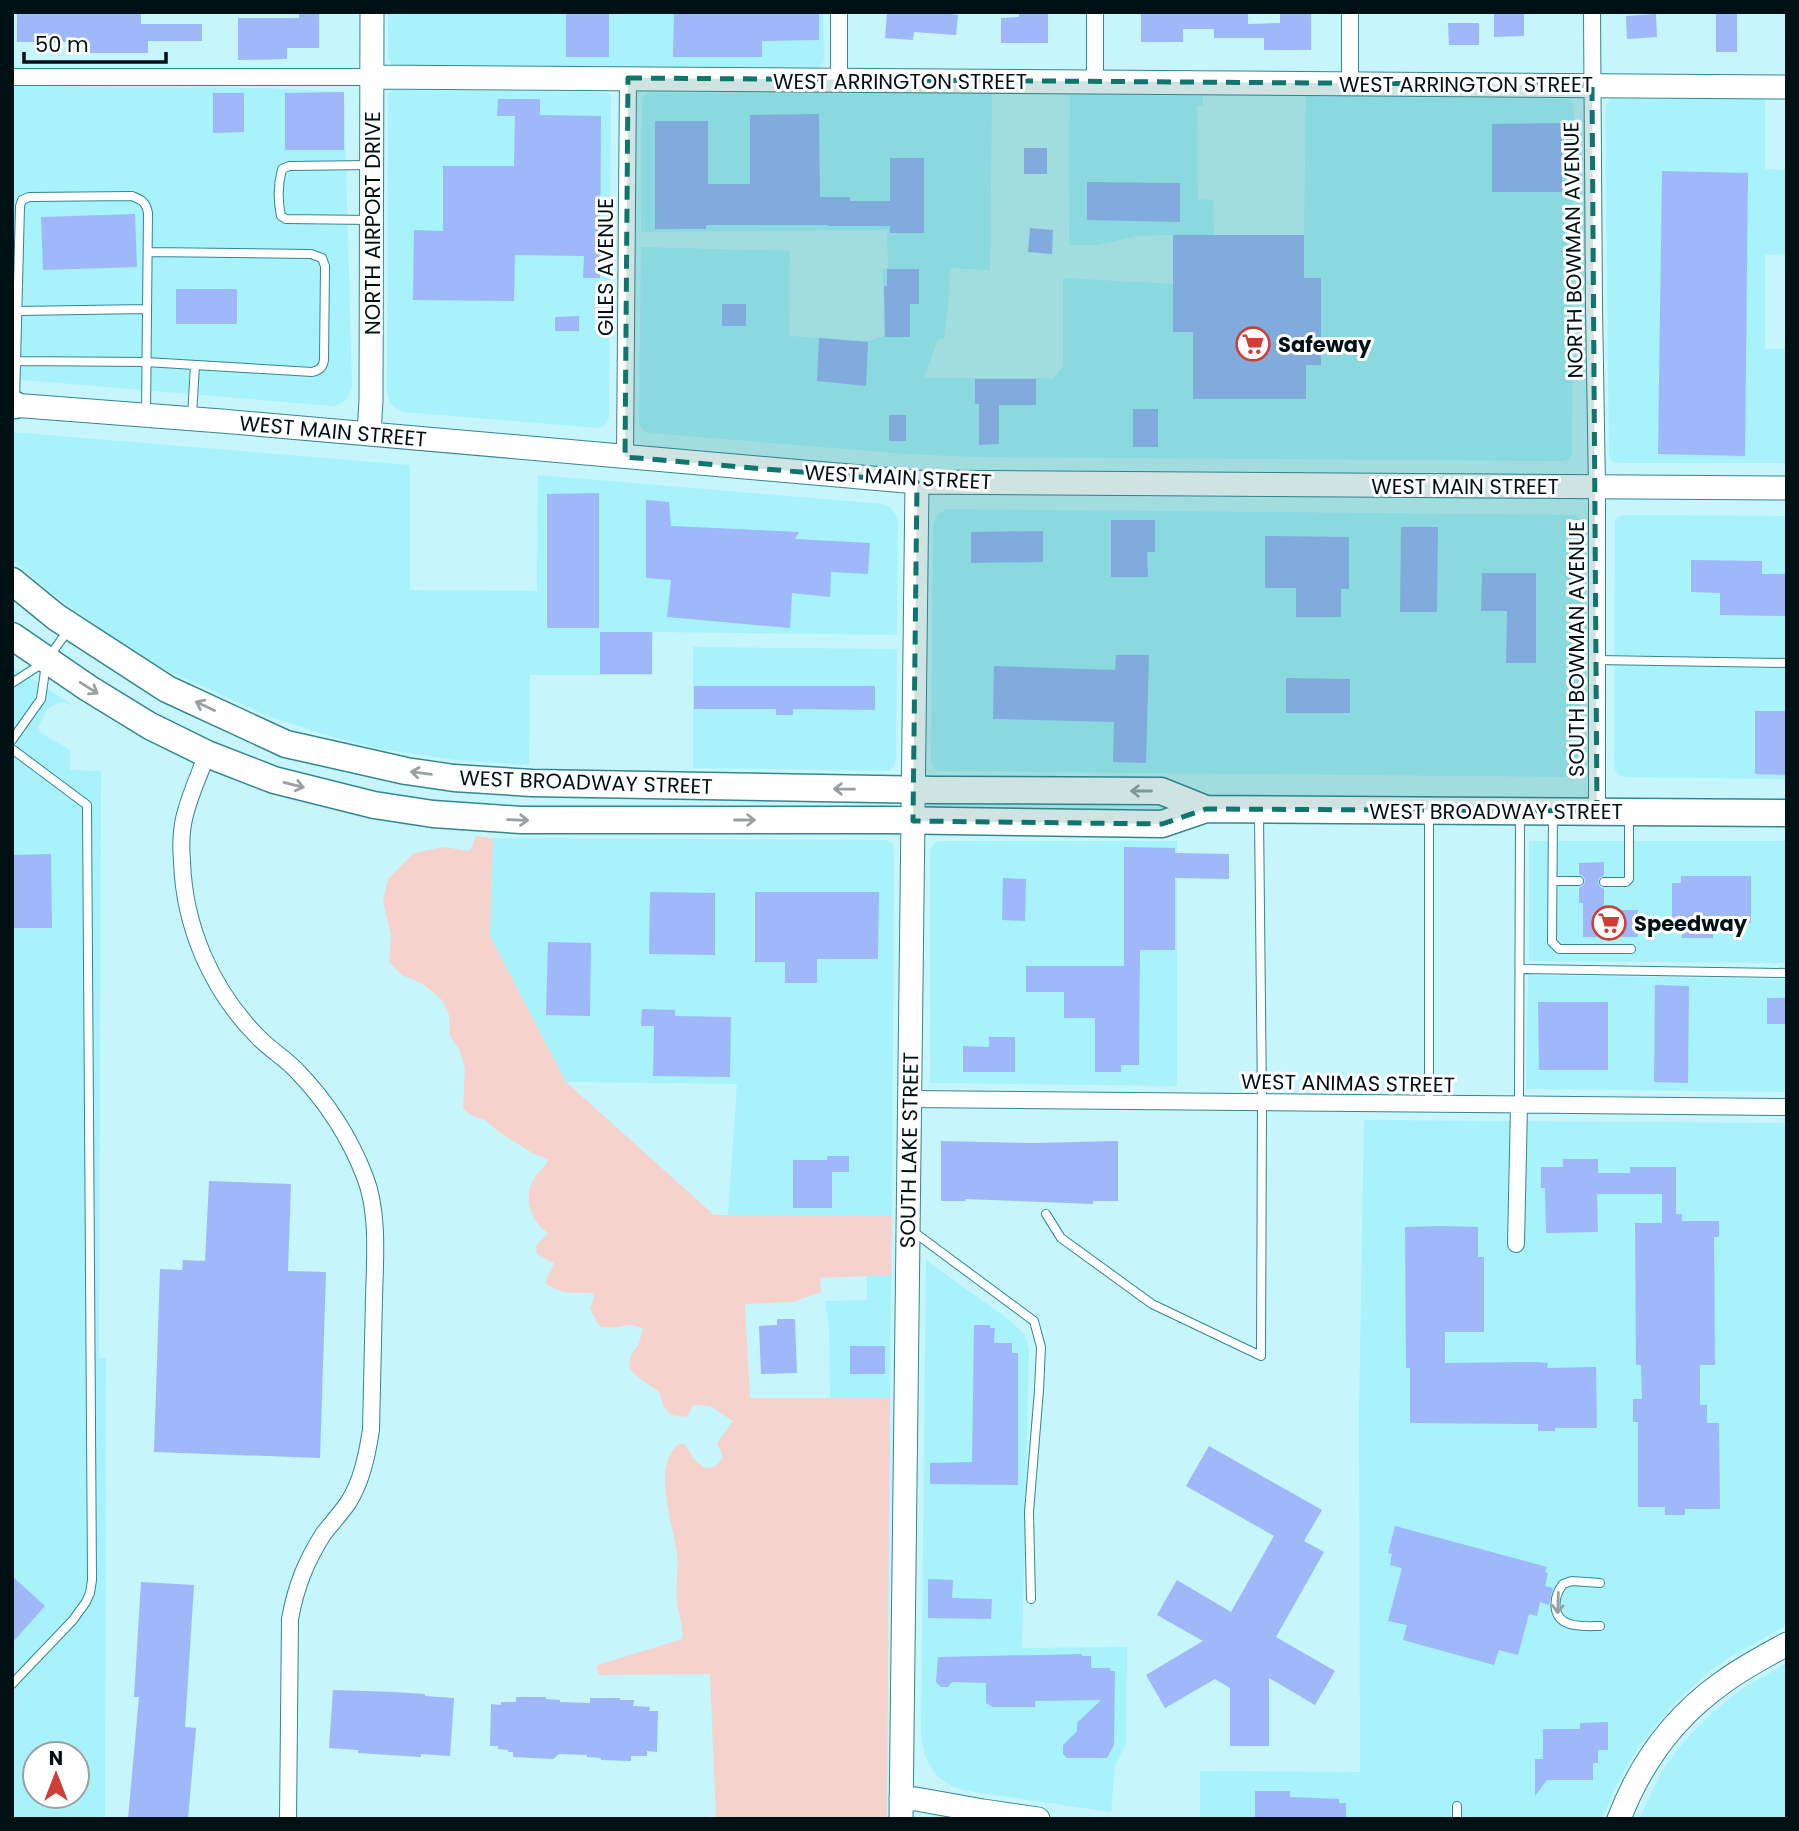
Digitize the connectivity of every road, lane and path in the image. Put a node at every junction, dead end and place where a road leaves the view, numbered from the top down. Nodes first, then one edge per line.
1 (372, 12) edge
2 (839, 12) edge
3 (1095, 12) edge
4 (1350, 12) edge
5 (1592, 12) edge
6 (12, 77) edge
7 (372, 77) junction
8 (628, 78) junction
9 (839, 80) junction
10 (1095, 82) junction
11 (1350, 84) junction
12 (1592, 85) junction
13 (1787, 87) edge
14 (372, 165) junction
15 (372, 220) junction
16 (148, 252) junction
17 (146, 309) junction
18 (17, 311) junction
19 (16, 361) junction
20 (146, 362) junction
21 (195, 365) junction
22 (13, 405) edge
23 (146, 415) junction
24 (192, 419) junction
25 (369, 434) junction
26 (625, 457) junction
27 (917, 482) junction
28 (1597, 487) junction
29 (1787, 488) edge
30 (12, 581) edge
31 (71, 627) junction
32 (12, 636) edge
33 (1597, 660) junction
34 (46, 661) junction
35 (1787, 663) edge
36 (12, 683) edge
37 (12, 740) edge
38 (12, 749) edge
39 (207, 754) junction
40 (912, 790) junction
41 (1206, 809) junction
42 (1259, 809) junction
43 (1429, 810) junction
44 (1520, 811) junction
45 (1553, 811) junction
46 (1597, 811) junction
47 (1629, 811) junction
48 (1787, 813) edge
49 (913, 821) junction
50 (1553, 881) junction
51 (1579, 881) dead end
52 (1604, 881) dead end
53 (1631, 949) dead end
54 (1520, 969) junction
55 (1787, 973) edge
56 (910, 1099) junction
57 (1262, 1103) junction
58 (1429, 1105) junction
59 (1519, 1105) junction
60 (1787, 1108) edge
61 (1046, 1214) dead end
62 (908, 1228) junction
63 (1516, 1244) dead end
64 (1601, 1583) dead end
65 (1031, 1599) dead end
66 (1600, 1626) dead end
67 (1787, 1644) edge
68 (12, 1685) edge
69 (1457, 1806) dead end
70 (901, 1809) edge
71 (288, 1819) edge
72 (1038, 1819) edge
73 (1457, 1819) edge
74 (1619, 1819) edge

1 - 7 main road, NORTH AIRPORT DRIVE
2 - 9 street
3 - 10 street
4 - 11 street
5 - 12 street, NORTH BOWMAN AVENUE
6 - 7 street, WEST ARRINGTON STREET
7 - 8 main road, WEST ARRINGTON STREET
7 - 14 main road, NORTH AIRPORT DRIVE
8 - 9 main road, WEST ARRINGTON STREET
8 - 26 street, GILES AVENUE
9 - 10 main road, WEST ARRINGTON STREET
10 - 11 main road, WEST ARRINGTON STREET
11 - 12 main road, WEST ARRINGTON STREET
12 - 13 main road, WEST ARRINGTON STREET
12 - 28 street, NORTH BOWMAN AVENUE
14 - 15 main road, NORTH AIRPORT DRIVE
14 - 15 lane
15 - 25 main road, NORTH AIRPORT DRIVE
16 - 17 lane
16 - 18 lane
16 - 21 lane
17 - 18 lane
17 - 20 lane
18 - 19 lane
19 - 20 lane
19 - 22 lane
20 - 21 lane
20 - 23 lane
21 - 24 lane
22 - 23 main road, WEST MAIN STREET
23 - 24 main road, WEST MAIN STREET
24 - 25 main road, WEST MAIN STREET
25 - 26 main road, WEST MAIN STREET
26 - 27 main road, WEST MAIN STREET
27 - 28 main road, WEST MAIN STREET
27 - 40 main road, SOUTH LAKE STREET
28 - 29 main road, WEST MAIN STREET
28 - 33 street, SOUTH BOWMAN AVENUE
30 - 31 main road, WEST BROADWAY STREET
31 - 34 lane
40 -> 31 main road, WEST BROADWAY STREET
32 - 34 main road, WEST BROADWAY STREET
33 - 35 lane
33 - 46 street, SOUTH BOWMAN AVENUE
34 - 36 lane
34 - 37 lane
34 -> 39 main road, WEST BROADWAY STREET
38 - 68 lane
39 -> 49 main road, WEST BROADWAY STREET
39 - 71 street
41 -> 40 main road, WEST BROADWAY STREET
40 - 49 main road, SOUTH LAKE STREET
41 - 42 main road, WEST BROADWAY STREET
41 - 49 main road, WEST BROADWAY STREET
42 - 43 main road, WEST BROADWAY STREET
42 - 57 lane
43 - 44 main road, WEST BROADWAY STREET
43 - 58 lane
44 - 45 main road, WEST BROADWAY STREET
44 - 54 lane
45 - 46 main road, WEST BROADWAY STREET
45 - 50 lane
46 - 47 main road, WEST BROADWAY STREET
47 - 48 main road, WEST BROADWAY STREET
47 - 52 lane
49 - 56 main road, SOUTH LAKE STREET
50 - 51 lane
50 - 53 lane
54 - 55 lane
54 - 59 lane
56 - 57 street, WEST ANIMAS STREET
56 - 62 main road, SOUTH LAKE STREET
57 - 58 street, WEST ANIMAS STREET
57 - 61 lane
58 - 59 street, WEST ANIMAS STREET
59 - 60 street, WEST ANIMAS STREET
59 - 63 street
62 - 65 lane
62 - 70 main road, SOUTH LAKE STREET
64 -> 66 lane
67 - 74 main road
69 - 73 lane
70 - 72 main road

